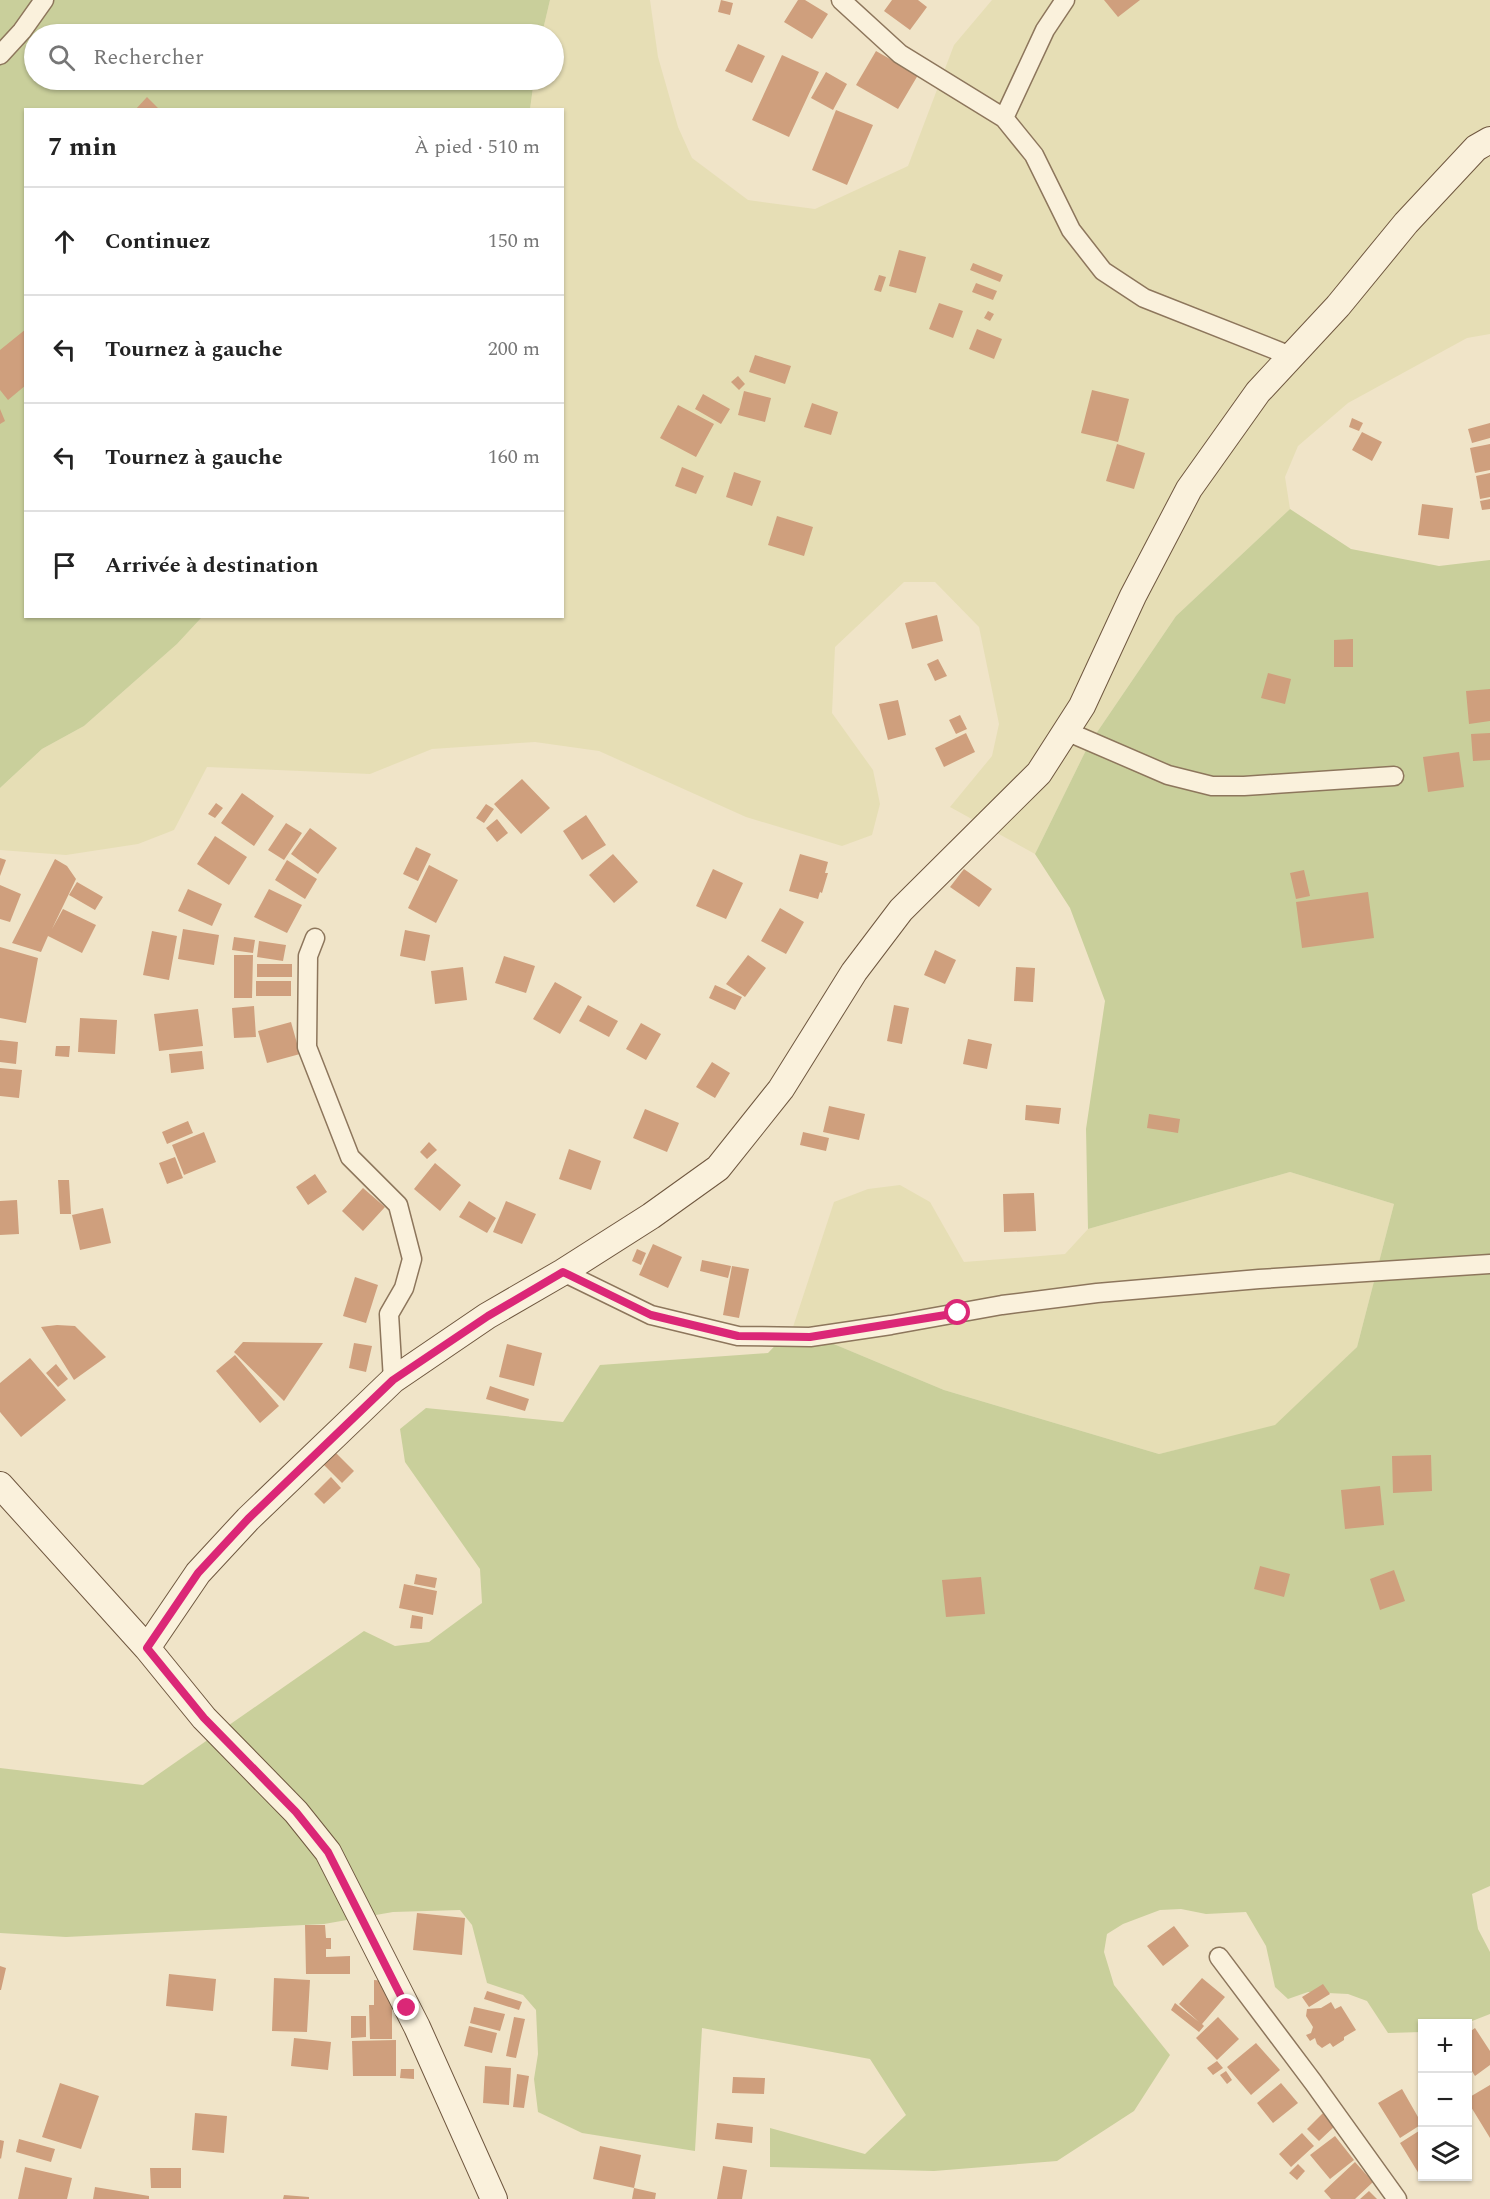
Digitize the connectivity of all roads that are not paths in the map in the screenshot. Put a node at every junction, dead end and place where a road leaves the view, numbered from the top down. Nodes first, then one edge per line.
1 (44, 0) edge
2 (841, 0) edge
3 (1065, 0) edge
4 (27, 24) edge
5 (24, 28) edge
6 (0, 55) edge
7 (1004, 118) junction
8 (1490, 140) edge
9 (1291, 356) junction
10 (1066, 731) junction
11 (1394, 776) dead end
12 (315, 938) dead end
13 (1490, 1264) edge
14 (563, 1272) junction
15 (393, 1380) junction
16 (0, 1485) edge
17 (147, 1648) junction
18 (1219, 1957) dead end
19 (494, 2199) edge
20 (1397, 2199) edge

1 - 4 street
2 - 7 street
3 - 7 street
5 - 6 street
7 - 9 street
8 - 9 street
9 - 10 street
10 - 11 street
10 - 14 street
12 - 15 street
13 - 14 street
14 - 15 street
15 - 17 street
16 - 17 street
17 - 19 street
18 - 20 street

